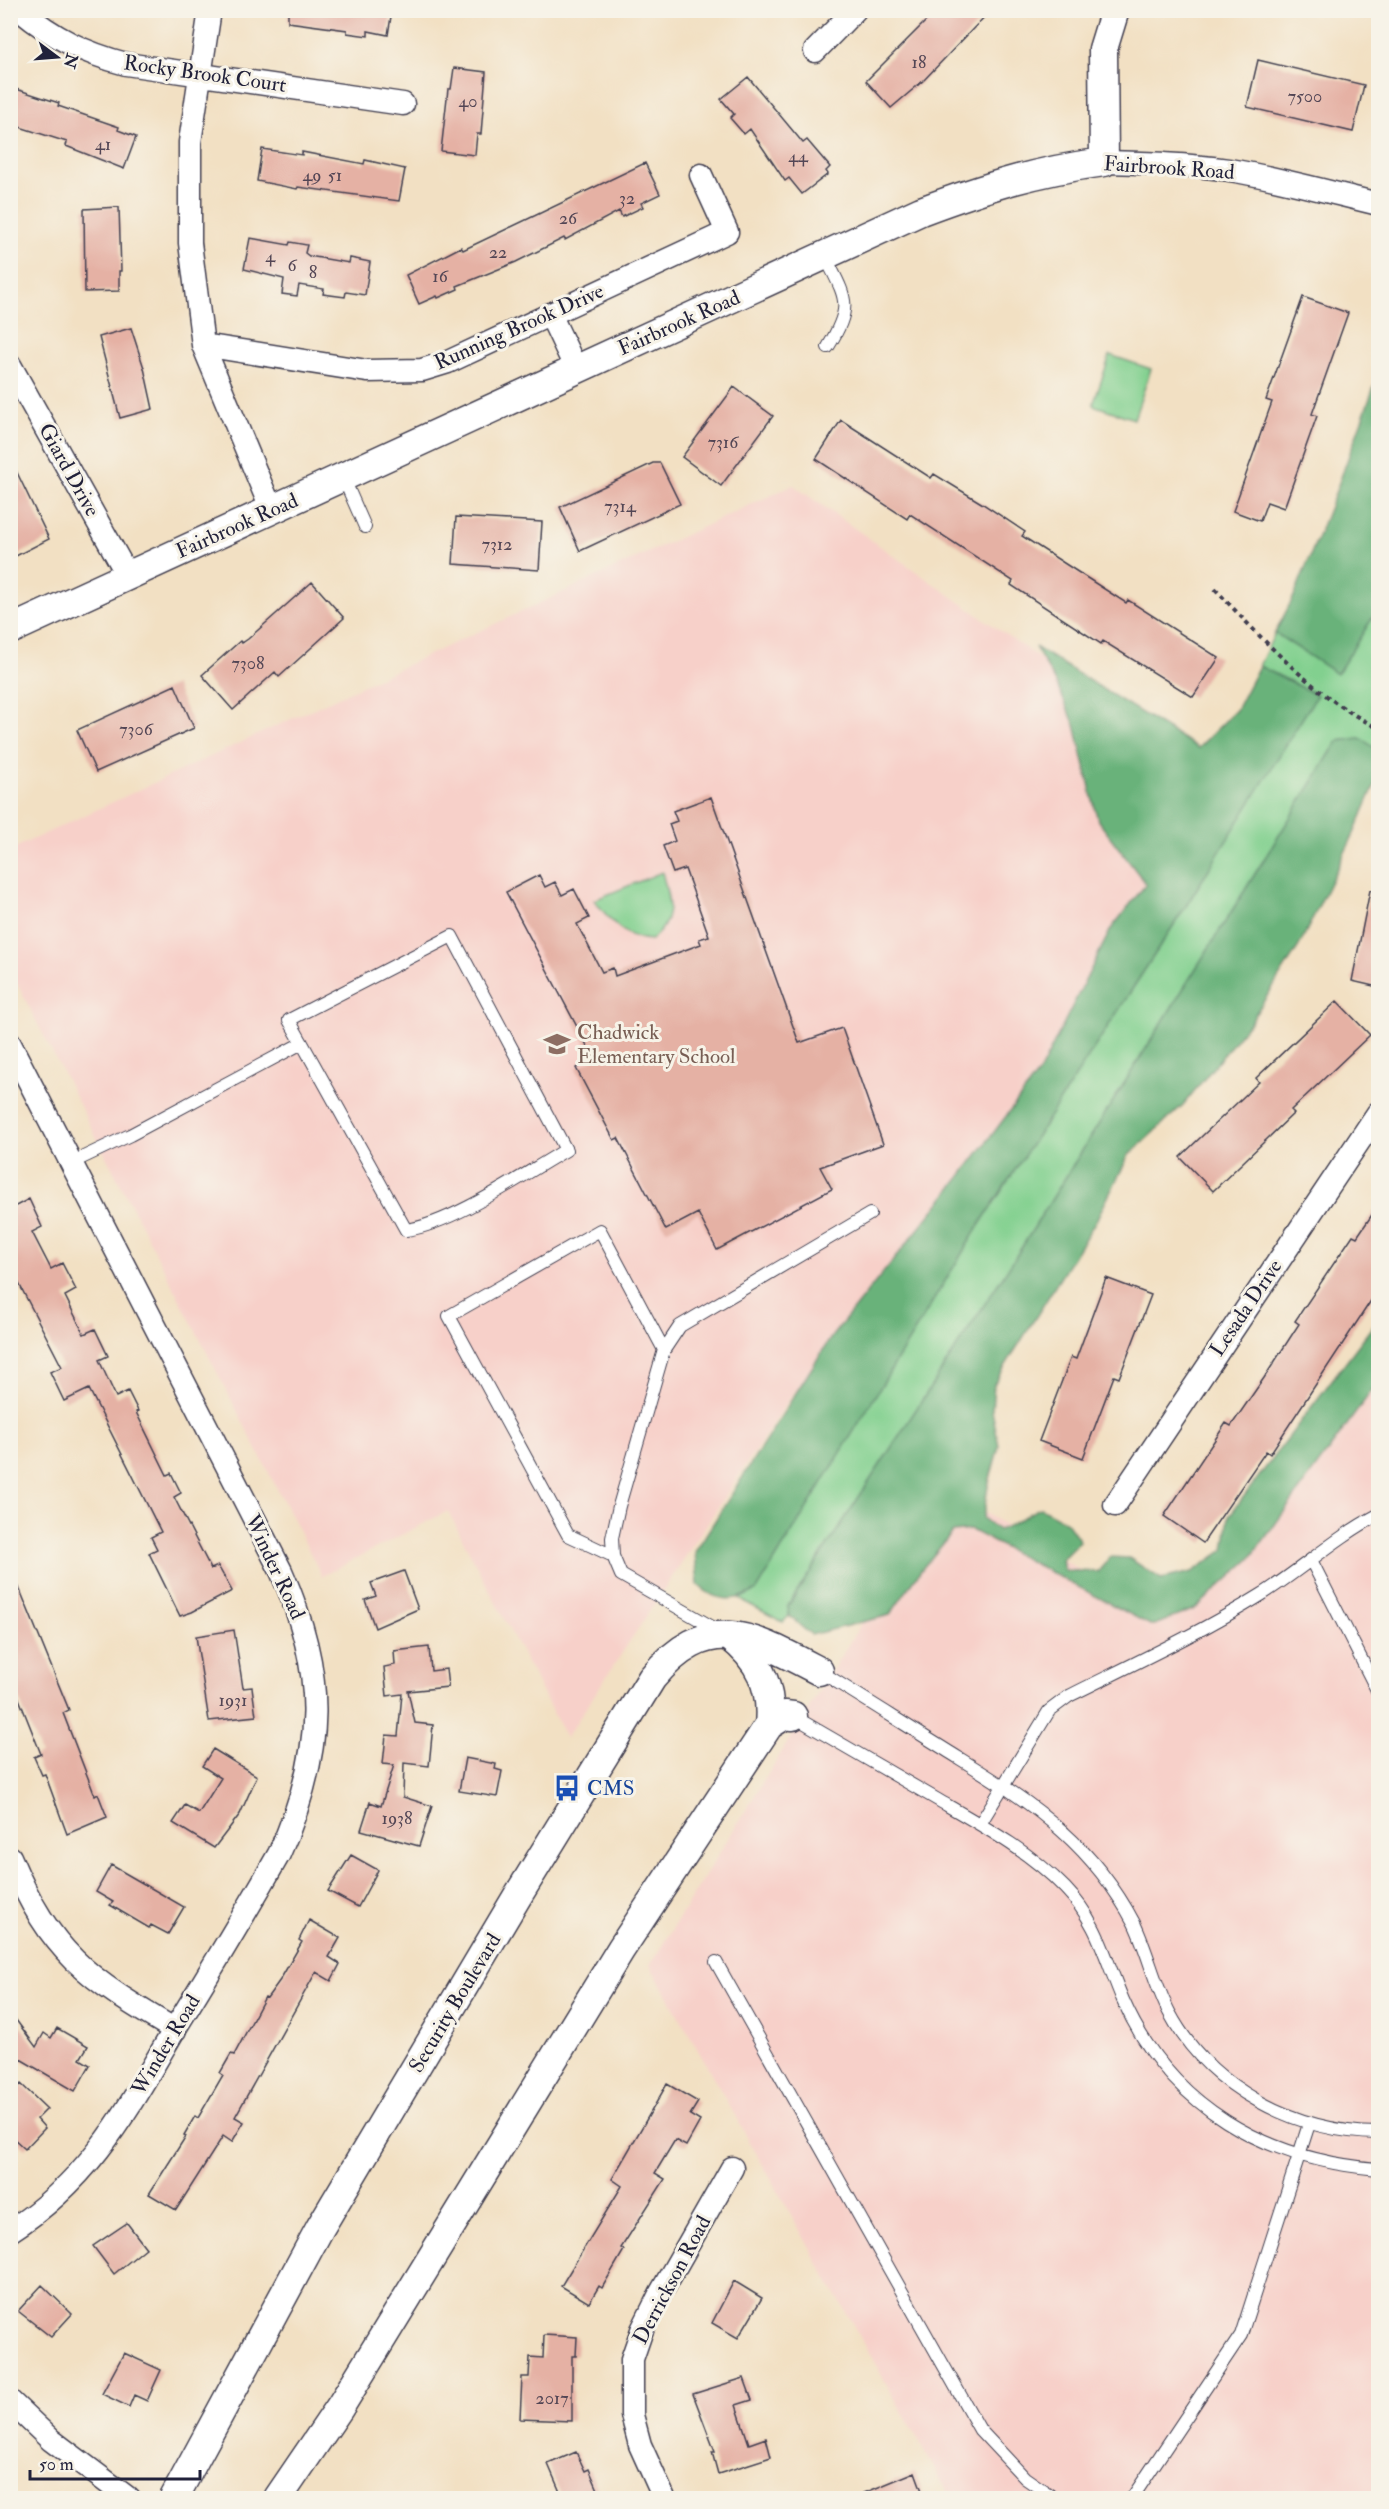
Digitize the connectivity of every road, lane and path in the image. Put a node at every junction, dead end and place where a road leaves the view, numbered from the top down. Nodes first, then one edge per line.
1 (20, 10) edge
2 (210, 10) edge
3 (855, 10) edge
4 (1115, 10) edge
5 (815, 51) dead end
6 (201, 74) junction
7 (403, 104) dead end
8 (1104, 162) junction
9 (701, 175) dead end
10 (1378, 204) edge
11 (825, 256) junction
12 (550, 314) junction
13 (203, 345) junction
14 (828, 347) dead end
15 (10, 364) edge
16 (576, 369) junction
17 (343, 477) junction
18 (272, 511) junction
19 (365, 526) dead end
20 (128, 576) junction
21 (1215, 589) dead end
22 (10, 630) edge
23 (1378, 728) edge
24 (302, 1043) junction
25 (10, 1044) edge
26 (1378, 1113) edge
27 (71, 1163) junction
28 (870, 1214) dead end
29 (664, 1350) junction
30 (1115, 1504) dead end
31 (1378, 1515) edge
32 (613, 1556) junction
33 (1311, 1560) junction
34 (727, 1635) junction
35 (819, 1671) joint
36 (1378, 1692) edge
37 (781, 1720) junction
38 (1004, 1786) junction
39 (980, 1824) junction
40 (10, 1857) edge
41 (716, 1962) dead end
42 (175, 2030) junction
43 (1309, 2124) junction
44 (1378, 2133) edge
45 (1299, 2156) junction
46 (732, 2168) dead end
47 (1378, 2169) edge
48 (10, 2231) edge
49 (10, 2401) edge
50 (128, 2499) edge
51 (174, 2499) edge
52 (278, 2499) edge
53 (664, 2499) edge
54 (1054, 2499) edge
55 (1132, 2499) edge

1 - 6 street, Rocky Brook Court
2 - 6 street
3 - 5 street
4 - 8 street
6 - 7 street, Rocky Brook Court
6 - 13 street
8 - 10 street, Fairbrook Road
8 - 11 street, Fairbrook Road
9 - 12 street, Running Brook Drive
11 - 14 lane
11 - 16 street, Fairbrook Road
12 - 13 street, Running Brook Drive
12 - 16 street
13 - 18 street
15 - 20 street, Giard Drive
16 - 17 street, Fairbrook Road
17 - 18 street, Fairbrook Road
17 - 19 lane
18 - 20 street, Fairbrook Road
20 - 22 street, Fairbrook Road
21 - 23 path
24 - 24 lane
24 - 27 lane
25 - 27 street, Winder Road
26 - 30 street, Lesada Drive
27 - 42 street, Winder Road
28 - 29 lane
29 - 32 lane
29 - 32 lane
31 - 33 lane
32 - 34 lane
33 - 36 lane
33 - 38 lane
34 - 35 street, Security Boulevard
34 - 37 street
34 - 51 street, Security Boulevard
35 - 38 lane
37 - 39 lane
37 - 52 street
38 - 39 lane
38 - 43 lane
39 - 45 lane
40 - 42 street
41 - 54 lane
42 - 48 street, Winder Road
43 - 44 lane
43 - 45 lane
45 - 47 lane
45 - 55 lane
46 - 53 street, Derrickson Road
49 - 50 street

